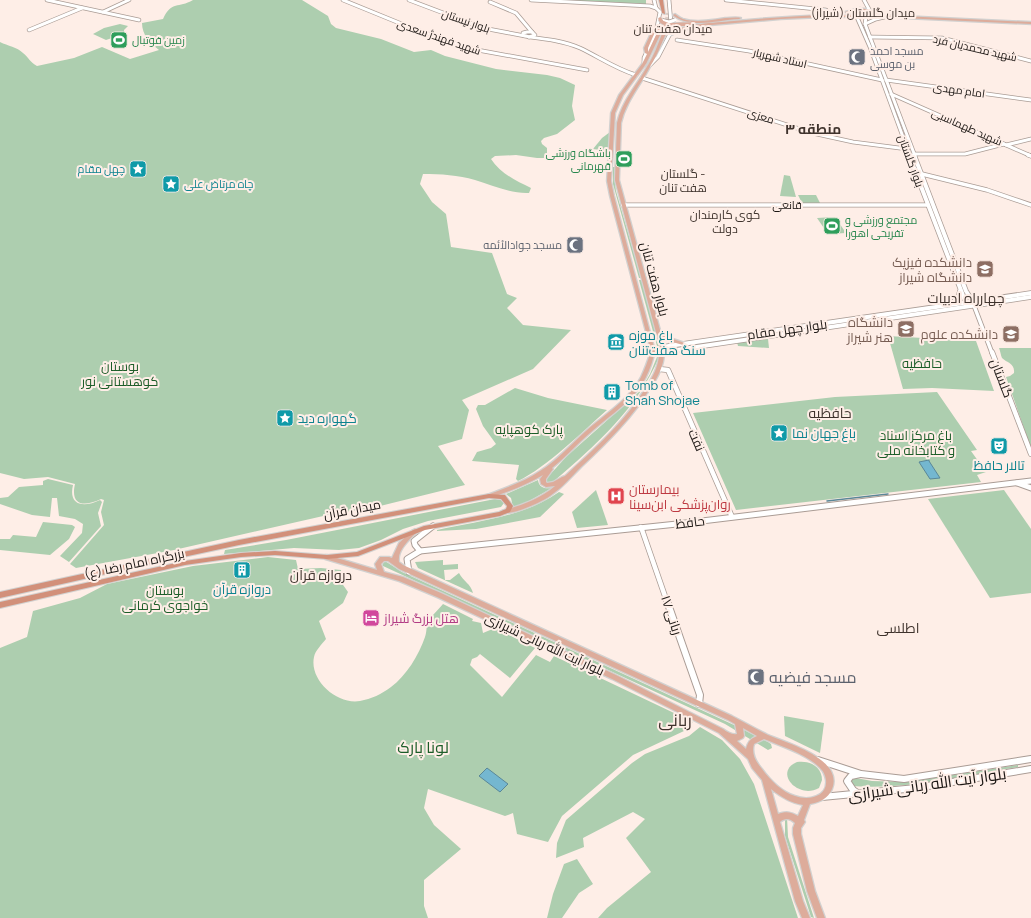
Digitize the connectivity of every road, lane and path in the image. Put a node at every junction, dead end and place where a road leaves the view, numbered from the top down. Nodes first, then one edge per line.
1 (47, 0) edge
2 (129, 0) edge
3 (338, 0) edge
4 (343, 0) edge
5 (409, 0) edge
6 (415, 0) edge
7 (531, 0) edge
8 (655, 0) edge
9 (662, 0) edge
10 (665, 0) edge
11 (671, 0) edge
12 (726, 0) edge
13 (864, 0) edge
14 (488, 1) edge
15 (498, 2) edge
16 (643, 6) junction
17 (82, 8) junction
18 (656, 8) junction
19 (103, 12) junction
20 (660, 12) junction
21 (827, 12) junction
22 (871, 13) junction
23 (880, 14) junction
24 (675, 15) junction
25 (856, 15) junction
26 (889, 16) junction
27 (745, 18) junction
28 (660, 19) junction
29 (139, 20) dead end
30 (682, 20) junction
31 (864, 21) junction
32 (1031, 22) edge
33 (700, 25) junction
34 (526, 26) junction
35 (682, 26) junction
36 (29, 30) dead end
37 (657, 32) junction
38 (534, 33) junction
39 (671, 33) junction
40 (524, 34) junction
41 (664, 34) joint
42 (529, 37) junction
43 (870, 37) junction
44 (677, 40) dead end
45 (647, 53) joint
46 (1031, 61) edge
47 (644, 64) junction
48 (650, 65) junction
49 (877, 66) junction
50 (881, 66) junction
51 (587, 70) dead end
52 (640, 70) junction
53 (576, 71) dead end
54 (631, 72) junction
55 (636, 74) junction
56 (642, 78) junction
57 (884, 80) junction
58 (891, 94) junction
59 (903, 99) junction
60 (1031, 100) edge
61 (894, 101) junction
62 (903, 139) junction
63 (908, 139) junction
64 (1031, 140) edge
65 (1005, 145) junction
66 (907, 149) junction
67 (912, 149) junction
68 (926, 152) junction
69 (914, 154) junction
70 (1031, 156) edge
71 (610, 164) junction
72 (618, 164) junction
73 (922, 174) junction
74 (623, 205) junction
75 (928, 205) junction
76 (1031, 206) edge
77 (939, 236) junction
78 (945, 236) junction
79 (949, 263) junction
80 (955, 263) junction
81 (960, 291) junction
82 (966, 291) junction
83 (1031, 293) edge
84 (1031, 297) edge
85 (985, 300) junction
86 (973, 304) junction
87 (966, 305) junction
88 (948, 306) junction
89 (935, 309) junction
90 (658, 331) junction
91 (711, 343) junction
92 (682, 344) junction
93 (662, 350) junction
94 (659, 369) junction
95 (1031, 454) edge
96 (554, 463) junction
97 (572, 472) junction
98 (1031, 481) edge
99 (1016, 483) junction
100 (1031, 488) edge
101 (489, 496) junction
102 (500, 514) junction
103 (732, 517) junction
104 (434, 525) junction
105 (641, 527) junction
106 (414, 532) junction
107 (219, 547) joint
108 (420, 551) junction
109 (327, 557) junction
110 (396, 562) junction
111 (380, 572) junction
112 (410, 572) junction
113 (0, 595) edge
114 (0, 606) edge
115 (700, 704) junction
116 (738, 722) junction
117 (728, 736) junction
118 (764, 736) junction
119 (750, 757) junction
120 (815, 759) junction
121 (1028, 760) edge
122 (1030, 769) edge
123 (861, 774) junction
124 (765, 780) junction
125 (860, 794) junction
126 (822, 797) junction
127 (808, 801) junction
128 (777, 820) junction
129 (801, 822) junction
130 (806, 918) edge
131 (821, 918) edge

1 - 17 street
2 - 19 street
3 - 53 street, شهید فهندژ سعدی
4 - 51 street, شهید فهندژ سعدی
5 - 40 main road, بلوار نیستان
6 - 40 main road, بلوار نیستان
7 - 16 street
8 - 16 street
8 - 18 main road
8 - 20 main road
9 - 10 highway
11 - 24 main road
11 - 41 main road
12 - 21 street
13 - 22 main road
14 - 15 street
15 - 34 street
16 - 18 street
17 - 19 street
17 - 36 street
18 - 20 main road
19 - 29 street
20 - 28 main road
21 - 22 main road
21 - 27 main road
22 - 23 main road
22 - 31 main road
23 - 26 main road
23 - 32 main road
24 - 28 main road, bridge
24 - 30 main road
25 - 31 main road, بلوار گلستان
25 - 31 main road
25 - 33 main road
26 - 31 main road
26 - 32 main road
27 - 30 main road
27 - 37 main road, bridge
28 - 35 main road, bridge
28 - 37 main road
30 - 35 main road
31 - 43 main road, بلوار گلستان
31 - 49 main road, بلوار گلستان
33 - 35 main road
33 - 39 main road
34 - 38 street
34 - 40 street
37 - 39 main road, bridge
37 - 45 main road
37 - 47 main road, بلوار هفت تنان
38 - 40 main road
38 - 42 main road
38 - 54 main road
39 - 48 main road
40 - 42 main road
41 - 48 main road, بلوار هفت تنان
42 - 54 main road
43 - 46 street, شهید محمدیان فرد
43 - 50 main road, بلوار گلستان
44 - 57 street, استاد شهریار
45 - 47 main road
47 - 52 main road, بلوار هفت تنان
48 - 56 main road, بلوار هفت تنان
49 - 50 main road
49 - 57 main road, بلوار گلستان
50 - 57 main road, بلوار گلستان
52 - 54 main road
52 - 55 main road, بلوار هفت تنان
54 - 55 main road
55 - 71 main road, بلوار هفت تنان
56 - 66 street, معزی
56 - 72 main road, بلوار هفت تنان
57 - 58 main road, بلوار گلستان
57 - 60 street, امام مهدی
57 - 62 main road, بلوار گلستان
58 - 59 street, شهید طهماسبی
58 - 61 main road, بلوار گلستان
59 - 61 street
59 - 65 street, شهید طهماسبی
61 - 63 main road, بلوار گلستان
62 - 63 main road
62 - 66 main road, بلوار گلستان
63 - 67 main road, بلوار گلستان
64 - 65 street
65 - 68 street
65 - 70 street, شهید طهماسبی
66 - 75 main road, بلوار گلستان
67 - 68 street
67 - 69 main road, بلوار گلستان
68 - 69 street
69 - 73 main road, بلوار گلستان
71 - 72 main road
71 - 96 main road, بلوار هفت تنان
72 - 74 main road, بلوار هفت تنان
73 - 76 street
73 - 78 main road, بلوار گلستان
74 - 75 street, قانعی
74 - 90 main road, بلوار هفت تنان
75 - 77 main road, بلوار گلستان
77 - 78 main road
77 - 79 main road, بلوار گلستان
78 - 80 main road, بلوار گلستان
79 - 80 main road
79 - 81 main road, بلوار گلستان
80 - 82 main road, بلوار گلستان
81 - 87 main road, بلوار گلستان
81 - 88 main road
82 - 85 main road
82 - 86 main road, بلوار گلستان
83 - 85 main road, بلوار چهل مقام
84 - 86 main road, بلوار چهل مقام
85 - 86 main road, بلوار چهل مقام
86 - 87 main road, بلوار چهل مقام
86 - 95 street, گلستان
87 - 88 main road, بلوار چهل مقام
87 - 89 main road, بلوار چهل مقام
88 - 89 main road, بلوار چهل مقام
89 - 91 main road, بلوار چهل مقام
90 - 92 main road
90 - 93 main road, بلوار هفت تنان
91 - 92 main road, بلوار چهل مقام
91 - 93 main road, بلوار چهل مقام
92 - 93 main road, بلوار چهل مقام
93 - 94 main road, بلوار هفت تنان
94 - 97 main road, بلوار هفت تنان
94 - 103 street, نفت
96 - 97 main road
96 - 101 main road, بلوار هفت تنان
97 - 102 main road, بلوار هفت تنان
98 - 99 main road, حافظ
99 - 100 main road
99 - 103 main road, حافظ
101 - 102 highway
101 - 107 highway, میدان قرآن
102 - 104 highway
103 - 105 main road, حافظ
104 - 106 highway
104 - 108 main road
105 - 108 main road, حافظ
105 - 115 street, ربانی ۱۷
106 - 109 highway
106 - 110 main road
107 - 113 highway, بزرگراه امام رضا (ع)
108 - 112 main road
109 - 111 main road, بلوار آیت الله ربانی شیرازی
109 - 114 highway, بزرگراه امام رضا (ع)
110 - 111 main road
110 - 112 main road, بلوار آیت الله ربانی شیرازی
111 - 117 main road, بلوار آیت الله ربانی شیرازی
112 - 115 main road, بلوار آیت الله ربانی شیرازی
115 - 116 main road, بلوار آیت الله ربانی شیرازی
116 - 117 main road
116 - 118 main road, بلوار آیت الله ربانی شیرازی
117 - 119 main road, بلوار آیت الله ربانی شیرازی
118 - 119 main road
118 - 120 main road, بلوار آیت الله ربانی شیرازی
119 - 124 main road, بلوار آیت الله ربانی شیرازی
120 - 123 main road, بلوار آیت الله ربانی شیرازی
120 - 126 main road
121 - 122 main road
121 - 123 main road, بلوار آیت الله ربانی شیرازی
122 - 125 main road, بلوار آیت الله ربانی شیرازی
123 - 125 main road
124 - 127 main road
124 - 128 main road
125 - 126 main road, بلوار آیت الله ربانی شیرازی
126 - 127 main road
127 - 129 main road
128 - 129 main road
128 - 130 main road
129 - 131 main road

